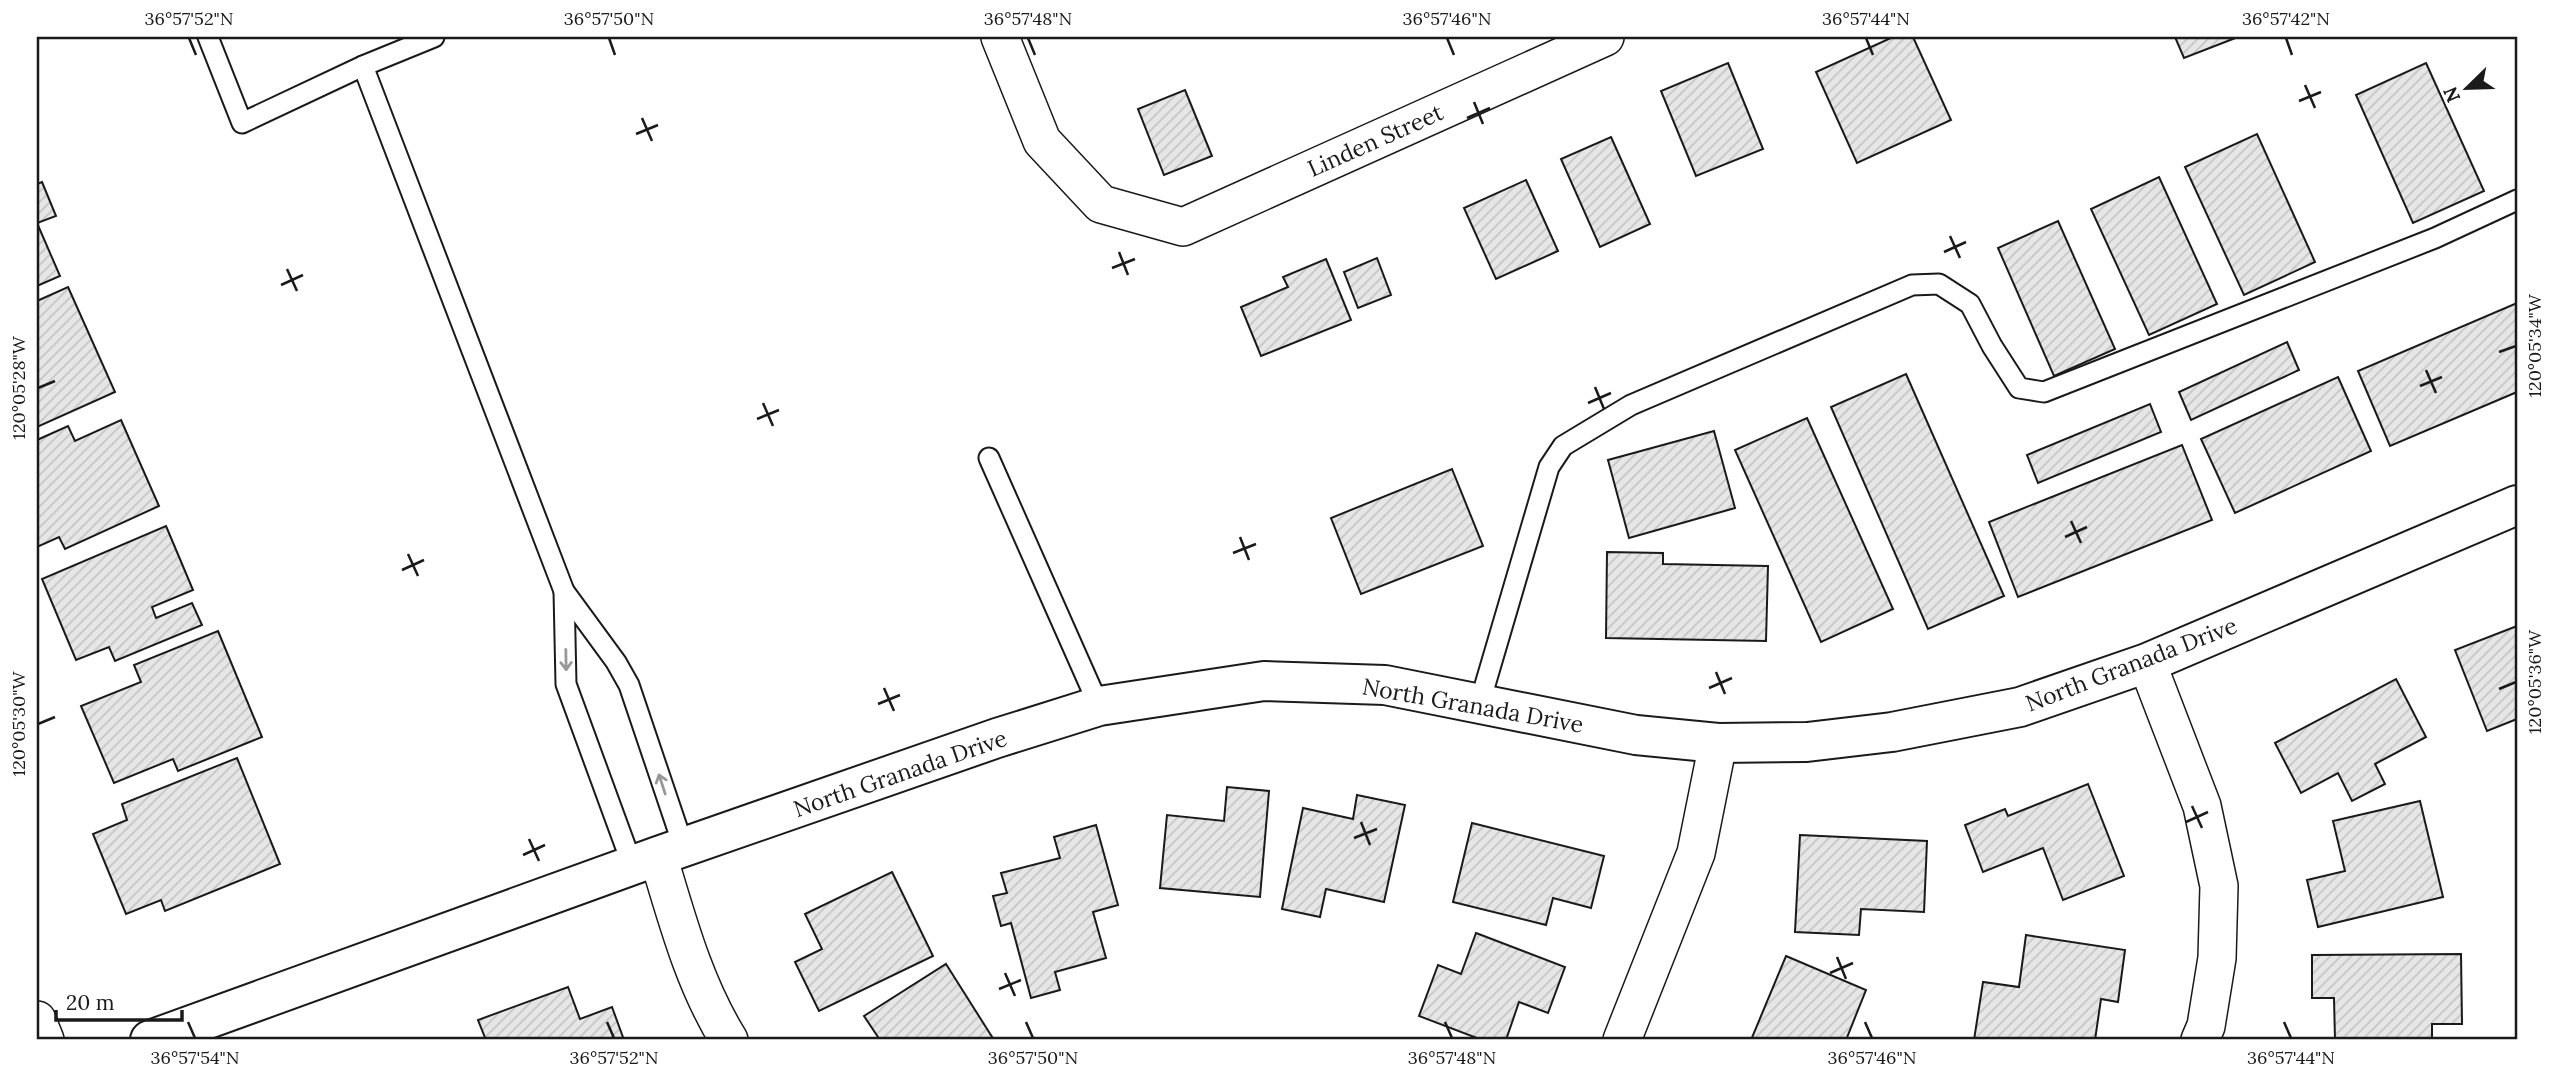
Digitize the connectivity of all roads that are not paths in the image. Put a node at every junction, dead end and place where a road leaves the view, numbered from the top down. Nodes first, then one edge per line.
1 (208, 37) edge
2 (434, 37) edge
3 (1000, 37) edge
4 (1605, 37) edge
5 (363, 66) junction
6 (2517, 201) edge
7 (989, 458) dead end
8 (2517, 505) edge
9 (564, 592) junction
10 (2147, 663) junction
11 (1480, 702) junction
12 (1099, 706) junction
13 (1718, 743) junction
14 (658, 857) junction
15 (37, 1020) edge
16 (45, 1040) edge
17 (150, 1040) edge
18 (729, 1040) edge
19 (1622, 1040) edge
20 (2200, 1040) edge

1 - 5 lane
2 - 5 lane
3 - 4 street, Linden Street
5 - 9 lane
6 - 11 lane
7 - 12 lane
8 - 10 street, North Granada Drive
9 -> 14 lane
14 -> 9 lane
10 - 13 street, North Granada Drive
10 - 20 street
11 - 12 street, North Granada Drive
11 - 13 street, North Granada Drive
12 - 14 street, North Granada Drive
13 - 19 street
14 - 17 street, North Granada Drive
14 - 18 street
15 - 16 street

